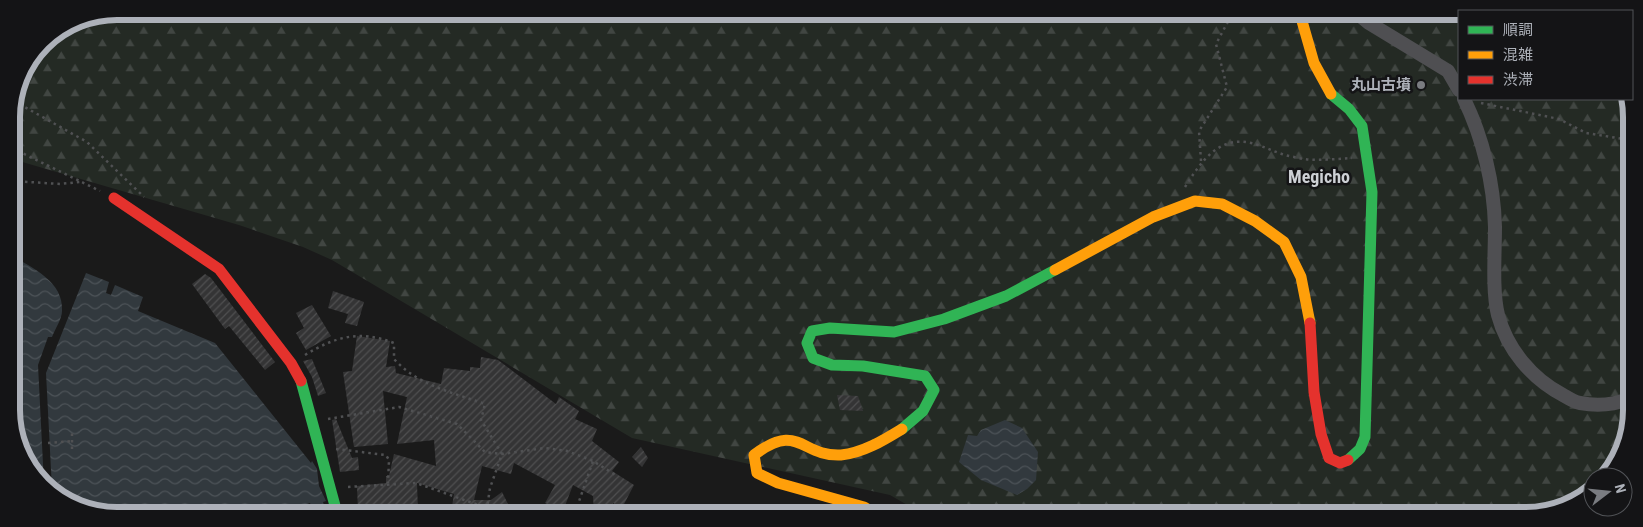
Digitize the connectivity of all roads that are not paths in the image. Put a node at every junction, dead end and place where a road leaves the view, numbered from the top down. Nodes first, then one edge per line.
1 (1302, 20) edge
2 (1365, 20) edge
3 (1458, 87) edge
4 (1465, 100) edge
5 (114, 198) road end
6 (1623, 401) edge
7 (335, 507) edge
8 (864, 507) edge

1 - 8 street
2 - 3 street
4 - 6 street
5 - 7 street

